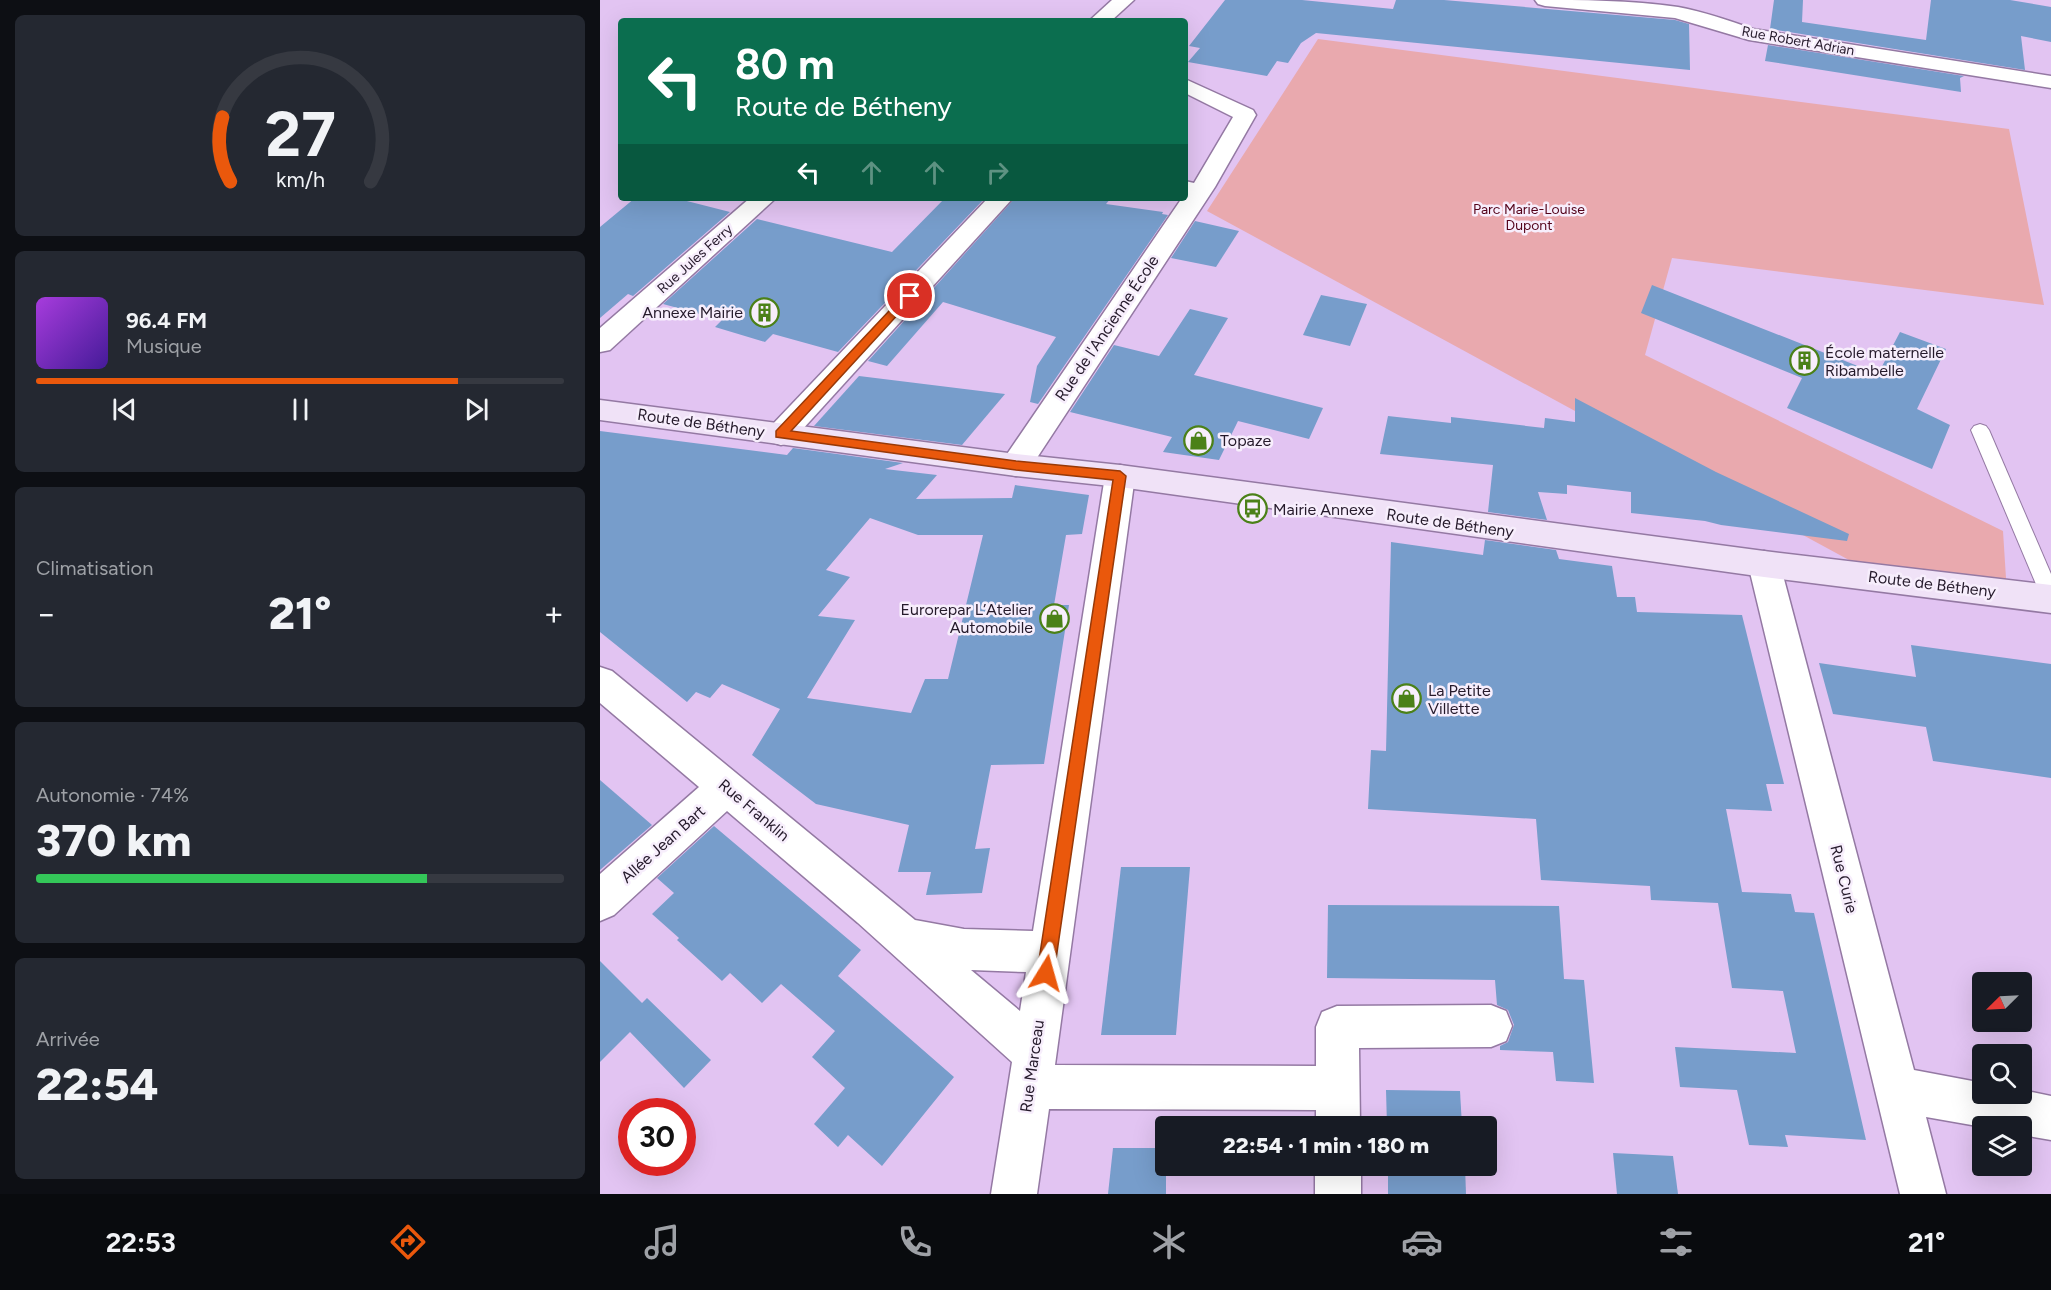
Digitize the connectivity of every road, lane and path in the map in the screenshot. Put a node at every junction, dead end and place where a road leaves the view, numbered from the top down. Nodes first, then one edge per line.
1 (1124, 0) edge
2 (1545, 0) edge
3 (1103, 18) edge
4 (2051, 82) edge
5 (1188, 86) edge
6 (1196, 188) edge
7 (761, 201) edge
8 (997, 201) edge
9 (1188, 201) edge
10 (600, 343) edge
11 (600, 410) edge
12 (1980, 430) dead end
13 (781, 434) junction
14 (1016, 465) junction
15 (1120, 476) junction
16 (1764, 564) junction
17 (2051, 598) edge
18 (600, 682) edge
19 (726, 787) junction
20 (600, 901) edge
21 (907, 939) junction
22 (1049, 952) junction
23 (1491, 1026) dead end
24 (1032, 1071) junction
25 (1897, 1089) junction
26 (1338, 1107) edge
27 (2051, 1118) edge
28 (1338, 1176) edge
29 (1014, 1194) edge
30 (1338, 1194) edge
31 (1923, 1194) edge

1 - 3 street
2 - 4 street, Rue Robert Adrian
5 - 6 street
7 - 10 street, Rue Jules Ferry
8 - 13 street
9 - 14 street, Rue de l'Ancienne École
11 - 13 main road, Route de Bétheny
12 - 17 lane, Route de Bétheny
13 - 14 main road, Route de Bétheny
14 - 15 main road, Route de Bétheny
15 - 16 main road, Route de Bétheny
15 - 22 street, Rue Marceau
16 - 17 main road, Route de Bétheny
16 - 25 street, Rue Curie
18 - 19 street, Rue Franklin
19 - 20 street, Allée Jean Bart
19 - 21 street, Rue Franklin
21 - 22 street
21 - 24 street, Rue Franklin
22 - 24 street, Rue Marceau
23 - 26 street
24 - 26 street
24 - 29 street, Rue Marceau
25 - 27 street
25 - 31 street, Rue Curie
28 - 30 street

